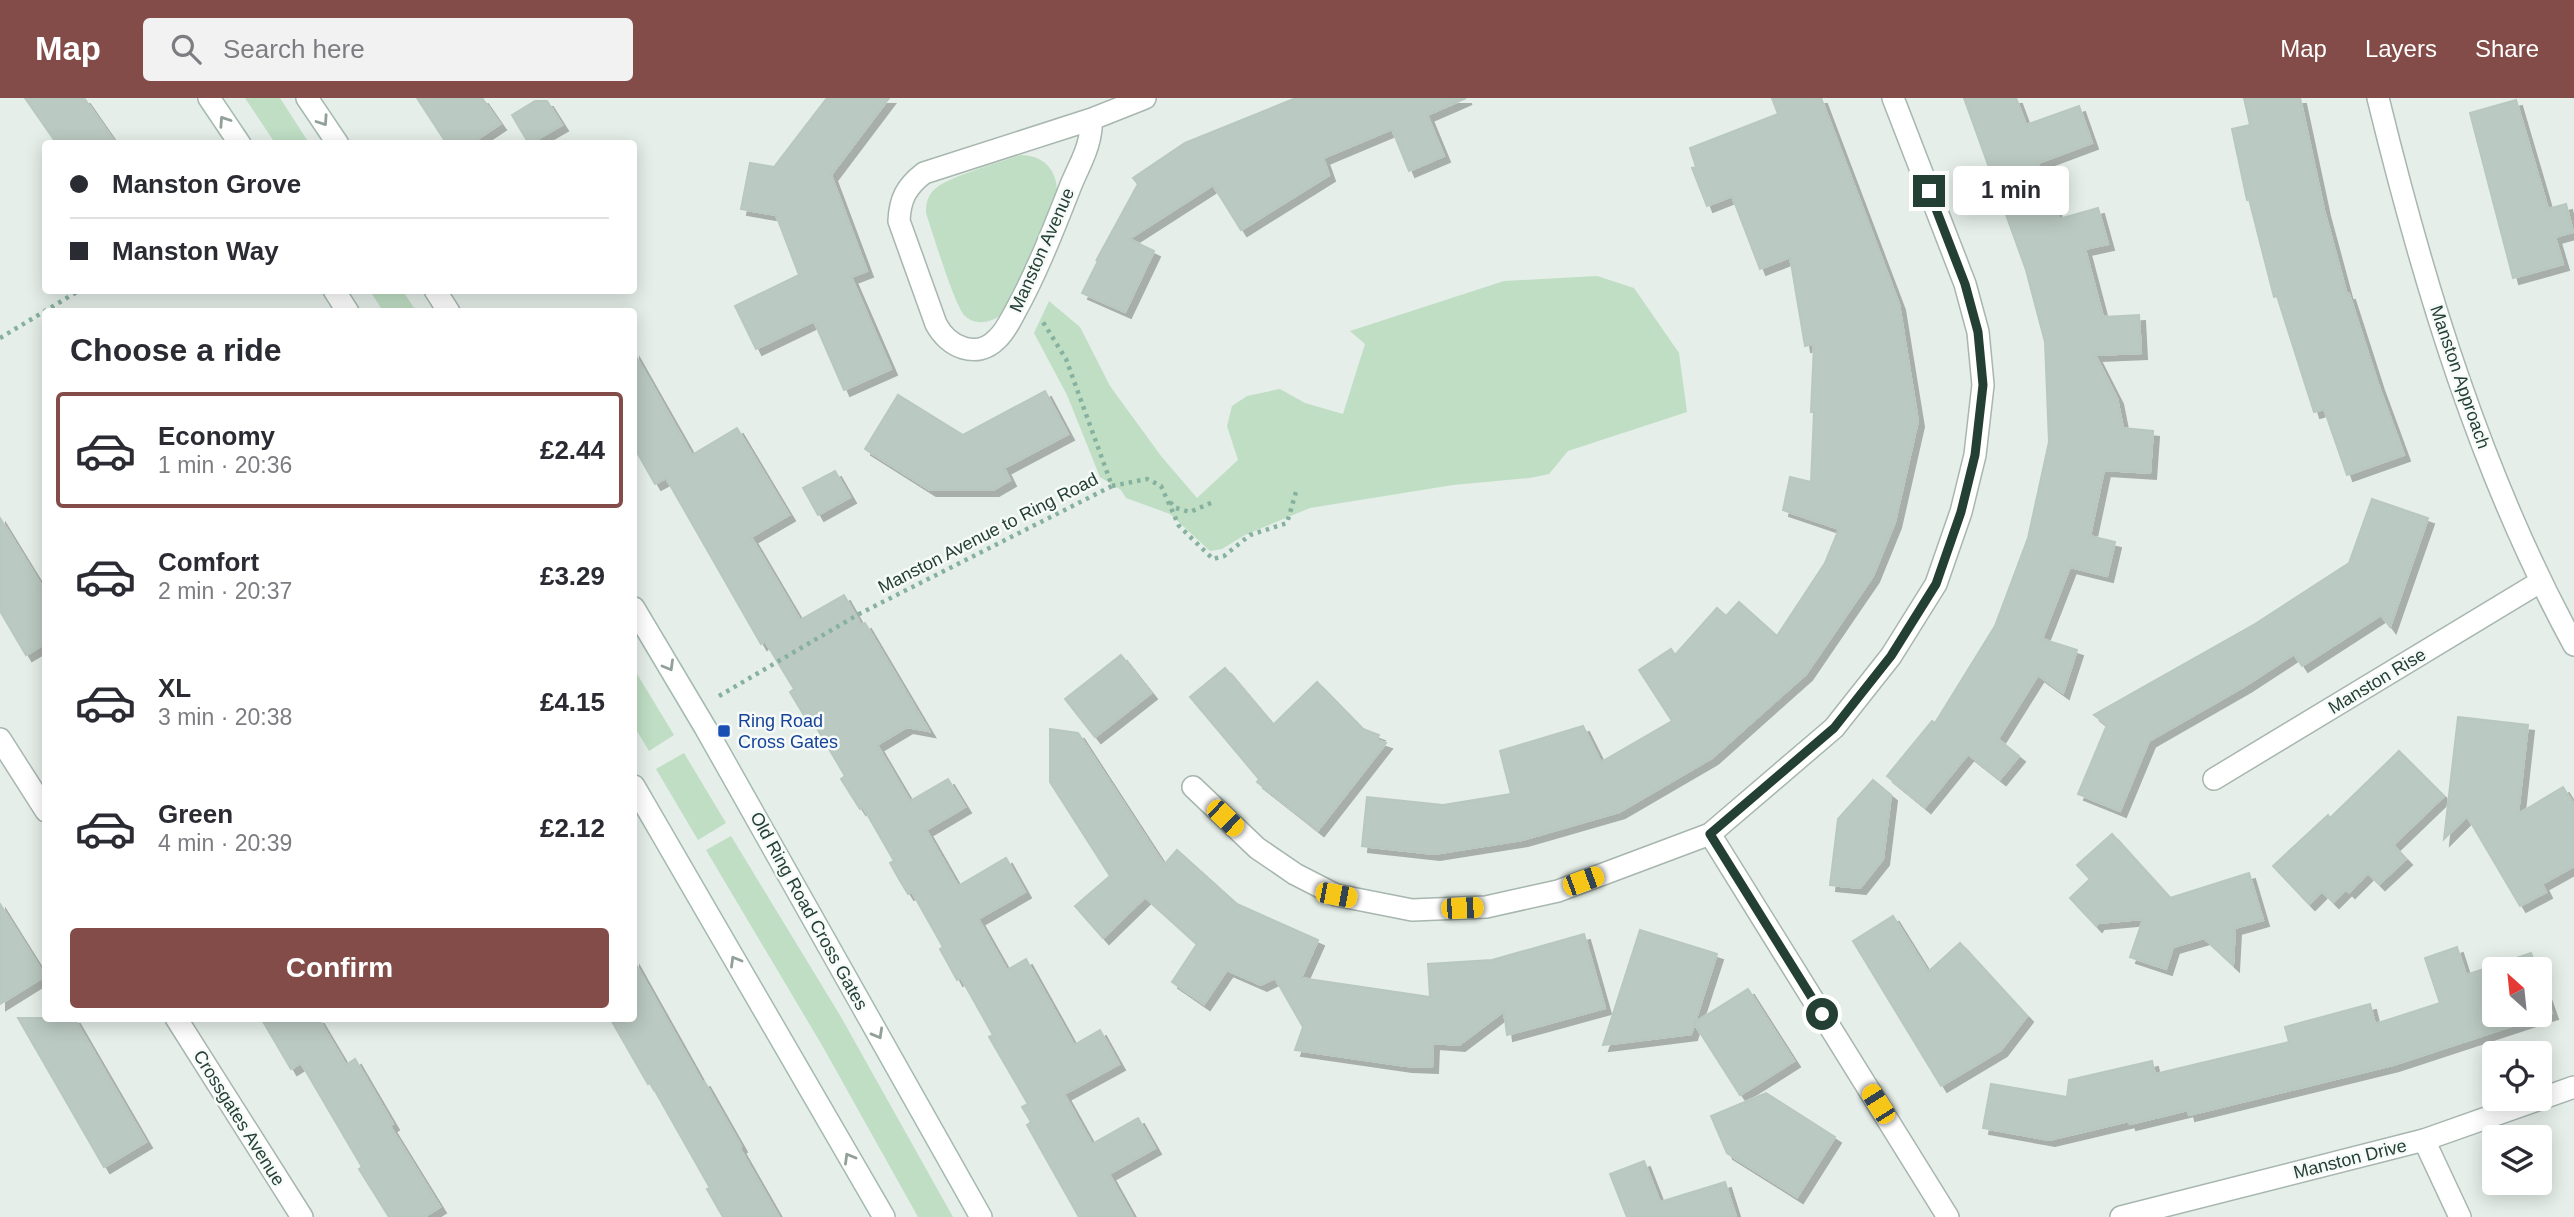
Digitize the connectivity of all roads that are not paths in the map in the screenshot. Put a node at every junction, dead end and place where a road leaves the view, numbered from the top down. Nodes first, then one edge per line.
1 (209, 98) edge
2 (307, 98) edge
3 (1145, 98) edge
4 (1893, 98) edge
5 (2378, 98) edge
6 (1092, 119) junction
7 (237, 140) edge
8 (335, 140) edge
9 (2540, 582) junction
10 (637, 613) edge
11 (2574, 645) edge
12 (0, 739) edge
13 (2214, 779) dead end
14 (1193, 787) dead end
15 (637, 791) edge
16 (42, 805) edge
17 (1710, 834) junction
18 (179, 1022) edge
19 (2574, 1087) edge
20 (2424, 1139) junction
21 (302, 1217) edge
22 (884, 1217) edge
23 (981, 1217) edge
24 (1948, 1217) edge
25 (2122, 1217) edge
26 (2460, 1217) edge

7 -> 1 street
2 -> 8 street
3 - 6 street, Manston Avenue
4 - 17 street
5 - 9 street, Manston Approach
6 - 6 street, Manston Avenue
9 - 11 street, Manston Approach
9 - 13 street, Manston Rise
10 -> 23 street, Old Ring Road Cross Gates
12 - 16 street
14 - 17 street
22 -> 15 street
17 - 24 street
18 - 21 street, Crossgates Avenue
19 - 20 street, Manston Drive
20 - 25 street, Manston Drive
20 - 26 street

